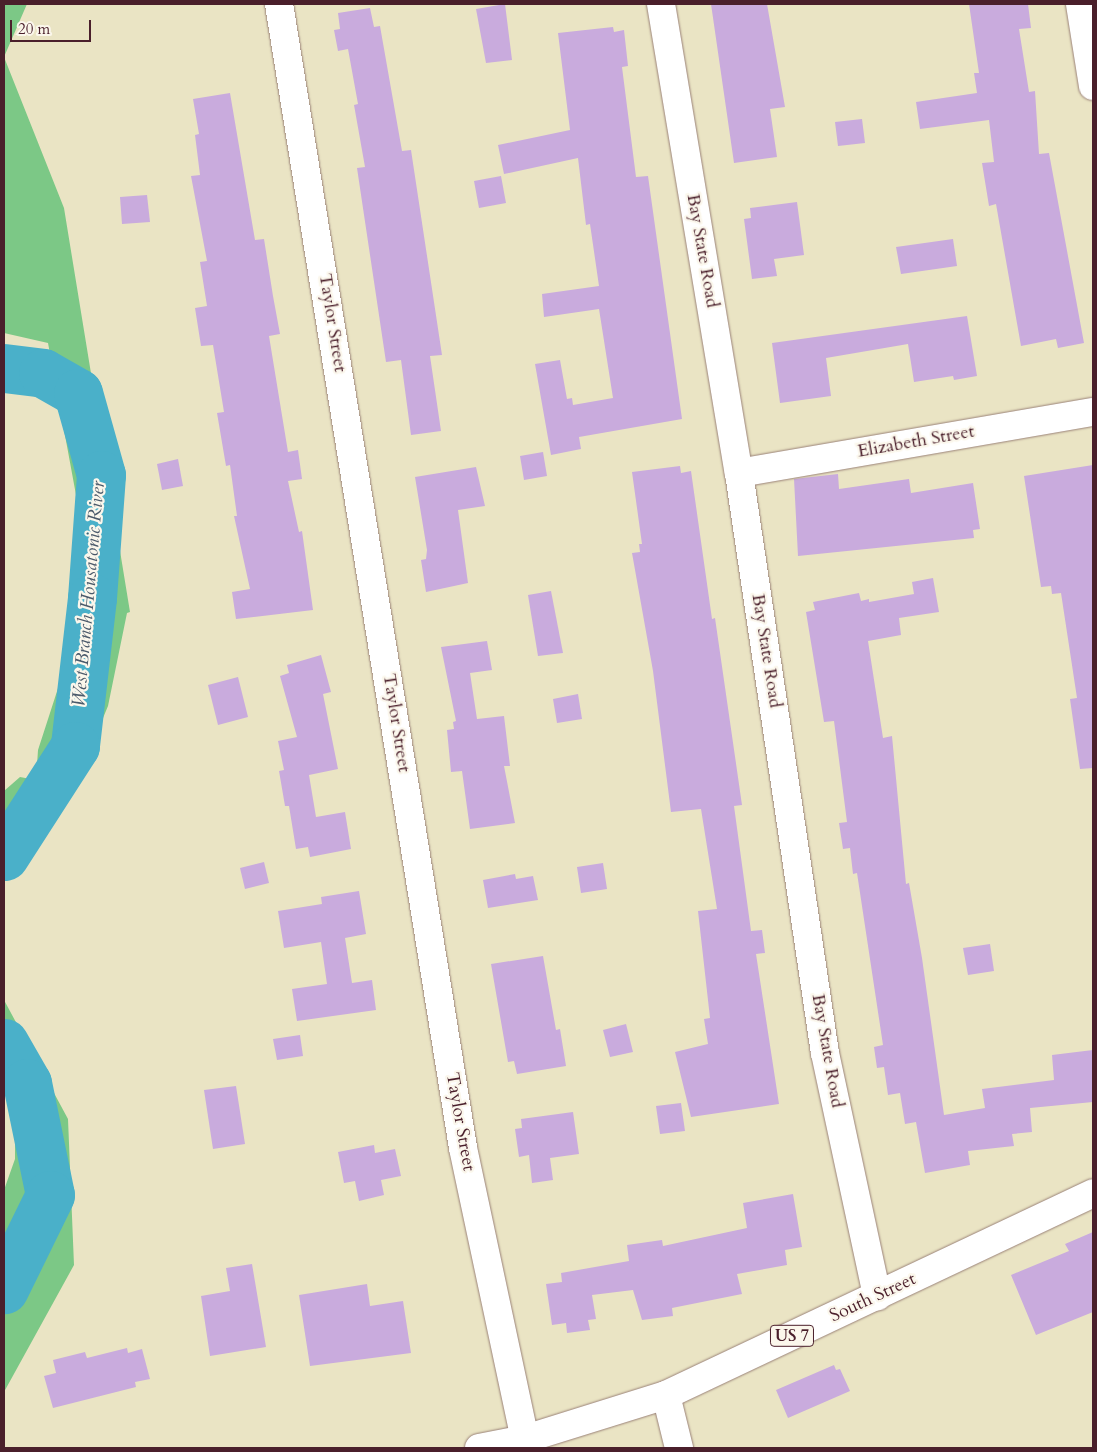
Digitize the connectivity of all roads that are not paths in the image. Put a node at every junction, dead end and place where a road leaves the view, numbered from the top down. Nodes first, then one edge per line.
1 (279, 4) edge
2 (661, 4) edge
3 (1080, 4) edge
4 (1093, 86) edge
5 (1093, 412) edge
6 (739, 473) junction
7 (1093, 1193) edge
8 (877, 1296) junction
9 (666, 1395) junction
10 (525, 1439) junction
11 (479, 1448) edge
12 (680, 1448) edge

1 - 10 main road, Taylor Street
2 - 6 main road, Bay State Road
3 - 4 main road
5 - 6 main road, Elizabeth Street
6 - 8 main road, Bay State Road
7 - 8 main road, South Street / US 7
8 - 9 main road, South Street / US 7
9 - 10 main road, South Street / US 7
9 - 12 main road
10 - 11 main road, South Street / US 7

